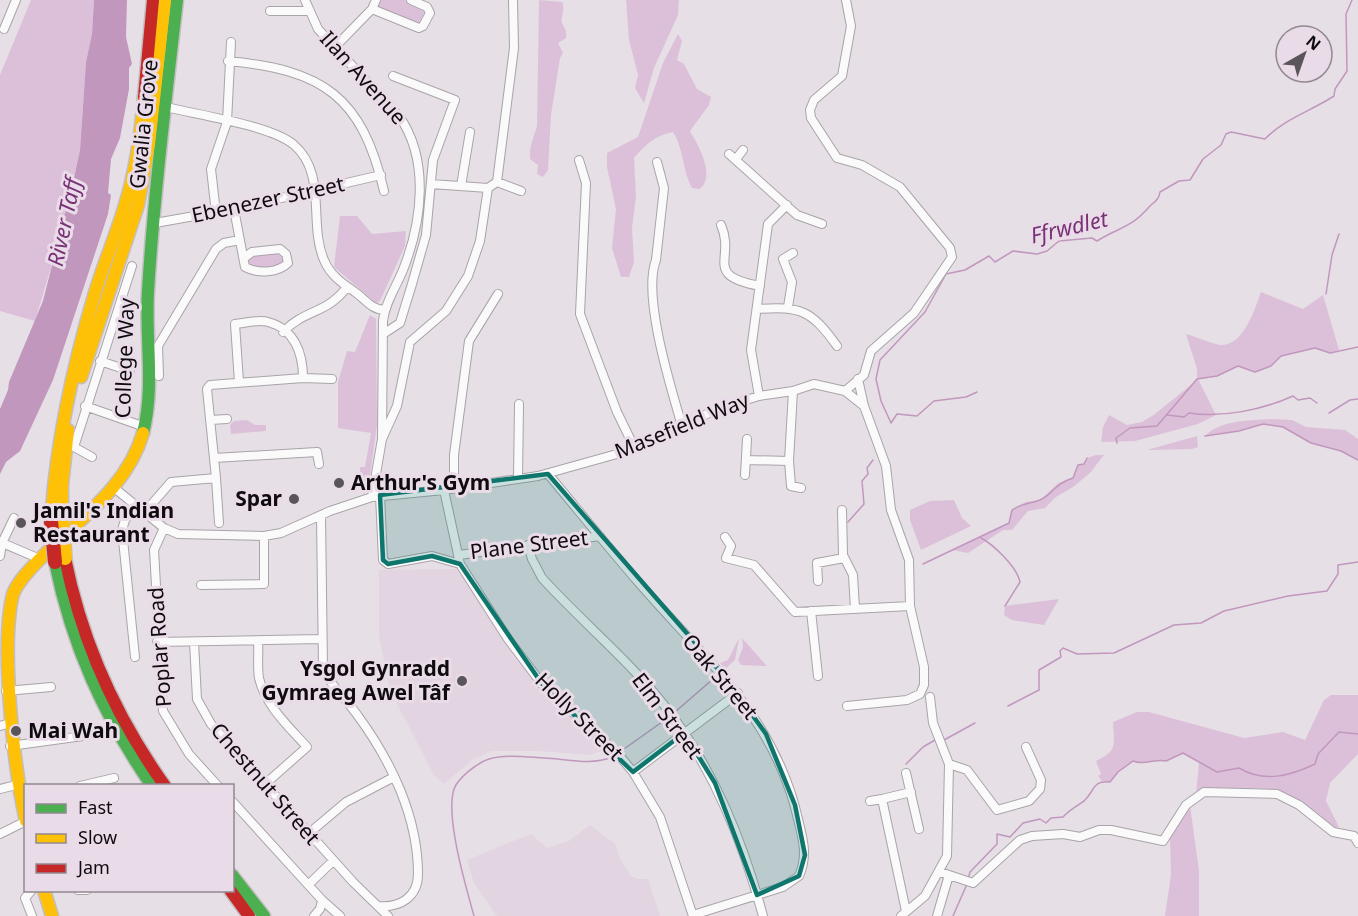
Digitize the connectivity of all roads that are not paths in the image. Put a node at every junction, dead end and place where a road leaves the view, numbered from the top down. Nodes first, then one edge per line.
1 (16, 0) edge
2 (153, 0) edge
3 (165, 0) edge
4 (177, 0) edge
5 (305, 0) edge
6 (376, 0) edge
7 (411, 0) edge
8 (513, 0) edge
9 (846, 0) edge
10 (372, 9) junction
11 (310, 10) junction
12 (270, 11) dead end
13 (4, 29) dead end
14 (231, 42) dead end
15 (334, 48) junction
16 (228, 60) junction
17 (393, 76) dead end
18 (166, 107) junction
19 (226, 122) junction
20 (470, 132) dead end
21 (743, 150) dead end
22 (729, 154) dead end
23 (736, 159) junction
24 (579, 160) dead end
25 (657, 162) dead end
26 (381, 176) junction
27 (497, 182) junction
28 (431, 184) junction
29 (461, 186) junction
30 (488, 188) junction
31 (521, 190) dead end
32 (315, 191) junction
33 (384, 191) dead end
34 (787, 205) junction
35 (234, 209) junction
36 (216, 213) junction
37 (155, 223) junction
38 (822, 224) dead end
39 (721, 225) dead end
40 (240, 240) junction
41 (793, 253) dead end
42 (244, 258) junction
43 (132, 266) dead end
44 (760, 286) junction
45 (347, 287) junction
46 (498, 294) dead end
47 (788, 307) junction
48 (757, 309) junction
49 (384, 310) junction
50 (283, 332) junction
51 (383, 334) junction
52 (837, 341) dead end
53 (100, 361) junction
54 (130, 371) dead end
55 (159, 376) dead end
56 (303, 378) junction
57 (332, 379) dead end
58 (858, 379) junction
59 (239, 382) junction
60 (793, 391) junction
61 (845, 391) junction
62 (759, 396) junction
63 (519, 404) dead end
64 (85, 406) junction
65 (864, 406) junction
66 (227, 419) dead end
67 (210, 420) junction
68 (682, 426) junction
69 (145, 427) junction
70 (382, 439) junction
71 (747, 439) dead end
72 (635, 449) junction
73 (92, 457) dead end
74 (214, 458) junction
75 (746, 460) junction
76 (789, 461) junction
77 (319, 464) dead end
78 (548, 474) junction
79 (745, 475) dead end
80 (216, 478) junction
81 (518, 479) junction
82 (113, 487) junction
83 (454, 487) junction
84 (801, 488) dead end
85 (444, 490) junction
86 (376, 496) junction
87 (136, 506) junction
88 (842, 510) dead end
89 (144, 513) junction
90 (321, 516) junction
91 (14, 518) dead end
92 (57, 519) junction
93 (219, 523) dead end
94 (164, 528) junction
95 (264, 536) junction
96 (600, 536) junction
97 (725, 537) dead end
98 (1, 543) edge
99 (528, 544) junction
100 (459, 555) junction
101 (0, 556) edge
102 (844, 558) junction
103 (40, 559) junction
104 (60, 560) junction
105 (460, 564) junction
106 (818, 581) dead end
107 (201, 585) dead end
108 (910, 606) junction
109 (855, 609) junction
110 (812, 611) junction
111 (321, 639) junction
112 (258, 641) junction
113 (158, 642) junction
114 (194, 642) junction
115 (135, 657) dead end
116 (1, 662) edge
117 (818, 676) dead end
118 (51, 687) dead end
119 (4, 691) junction
120 (738, 693) junction
121 (930, 698) dead end
122 (847, 706) dead end
123 (4, 725) edge
124 (684, 733) junction
125 (82, 736) dead end
126 (10, 746) junction
127 (1026, 747) dead end
128 (949, 764) junction
129 (633, 772) junction
130 (906, 773) dead end
131 (394, 777) junction
132 (114, 778) dead end
133 (88, 784) edge
134 (151, 784) edge
135 (164, 784) edge
136 (216, 784) edge
137 (264, 785) junction
138 (0, 789) edge
139 (911, 792) junction
140 (20, 793) edge
141 (882, 799) junction
142 (870, 801) dead end
143 (234, 803) edge
144 (24, 812) edge
145 (24, 822) edge
146 (919, 829) dead end
147 (0, 834) edge
148 (308, 834) junction
149 (1358, 843) edge
150 (333, 861) junction
151 (940, 872) junction
152 (950, 875) junction
153 (234, 878) edge
154 (309, 884) junction
155 (31, 892) edge
156 (44, 892) edge
157 (231, 892) edge
158 (757, 895) junction
159 (322, 900) junction
160 (378, 906) junction
161 (903, 914) edge
162 (32, 916) edge
163 (52, 916) edge
164 (249, 916) edge
165 (264, 916) edge
166 (314, 916) edge
167 (339, 916) edge
168 (388, 916) edge
169 (693, 916) edge
170 (763, 916) edge
171 (937, 916) edge

1 - 13 street
2 - 92 main road
3 - 92 main road
4 - 18 main road, Gwalia Grove
5 - 11 street, Ilan Avenue
6 - 10 street
7 - 10 street
8 - 27 street
9 - 58 street
10 - 15 street
11 - 12 street
11 - 15 street, Ilan Avenue
14 - 16 street
15 - 49 street, Ilan Avenue
16 - 19 street
16 - 26 street
17 - 28 street
18 - 19 street
18 - 37 main road, Gwalia Grove
19 - 32 street
19 - 36 street
20 - 29 street
21 - 23 street
22 - 23 street
23 - 34 street
24 - 72 street
25 - 68 street
26 - 32 street, Ebenezer Street
26 - 33 street
27 - 30 street
27 - 31 street
28 - 29 street
28 - 51 street
29 - 30 street
30 - 70 street
32 - 35 street, Ebenezer Street
32 - 45 street
34 - 38 street
34 - 44 street
35 - 36 street, Ebenezer Street
35 - 40 street
36 - 37 street, Ebenezer Street
37 - 69 main road, College Way
39 - 44 street
40 - 42 street
40 - 55 street
41 - 47 street
42 - 42 street
43 - 53 street
44 - 48 street
45 - 49 street
45 - 50 street
46 - 83 street
47 - 48 street
47 - 52 street
48 - 62 street
49 - 51 street, Ilan Avenue
50 - 56 street
50 - 59 street
51 - 70 street, Ilan Avenue
53 - 54 street
53 - 64 street
56 - 57 street
56 - 59 street
58 - 61 street
58 - 65 street
59 - 67 street
60 - 61 street, Masefield Way
60 - 62 street, Masefield Way
60 - 76 street
61 - 65 street, Masefield Way
62 - 68 street, Masefield Way
63 - 81 street
64 - 69 street
64 - 73 street
65 - 108 street
66 - 67 street
67 - 74 street
68 - 72 street, Masefield Way
69 - 82 main road, College Way
70 - 86 street
71 - 75 street
72 - 78 street, Masefield Way
74 - 77 street
74 - 80 street
75 - 76 street
75 - 79 street
76 - 84 street
78 - 81 street, Masefield Way
78 - 96 street, Oak Street
80 - 89 street
80 - 93 street
81 - 83 street, Masefield Way
82 - 87 street
82 - 103 main road, College Way
83 - 85 street, Masefield Way
85 - 86 street, Masefield Way
85 - 100 street, Holly Street
86 - 90 street, Masefield Way
86 - 105 street
87 - 89 street
87 - 115 street
88 - 102 street
89 - 94 street
90 - 95 street, Masefield Way
90 - 111 street
91 - 98 street
92 - 104 main road, bridge
94 - 95 street, Masefield Way
94 - 113 street, Poplar Road
95 - 107 street
96 - 99 street, Plane Street
96 - 120 street, Oak Street
97 - 110 street
98 - 101 street
98 - 103 street
99 - 100 street, Plane Street
99 - 124 street, Elm Street
100 - 105 street, Holly Street
102 - 106 street
102 - 109 street
103 - 116 main road, College Way
104 - 134 main road
104 - 135 main road
105 - 129 street, Holly Street
108 - 109 street
108 - 122 street
109 - 110 street
110 - 117 street
111 - 112 street
111 - 131 street
112 - 114 street
112 - 137 street
113 - 114 street
113 - 136 street, Poplar Road
114 - 137 street, Chestnut Street
116 - 119 main road, College Way
118 - 119 street
119 - 123 main road, College Way
120 - 124 street
120 - 158 street, Oak Street
121 - 128 street
123 - 126 main road, College Way
124 - 129 street
124 - 158 street, Elm Street
125 - 126 street
126 - 140 main road, College Way
127 - 128 street
128 - 151 street
129 - 169 street, Holly Street
130 - 139 street
131 - 148 street
131 - 160 street
132 - 133 street
137 - 148 street, Chestnut Street
138 - 140 street
139 - 141 street
139 - 146 street
140 - 144 main road, College Way
141 - 142 street
141 - 161 street
143 - 154 street
145 - 147 street
148 - 150 street, Chestnut Street
149 - 152 street
150 - 154 street
150 - 160 street, Chestnut Street
151 - 152 street
151 - 161 street
152 - 171 street
153 - 165 main road
154 - 159 street
155 - 162 street
156 - 163 main road
157 - 164 main road
158 - 169 street, Oak Street
158 - 170 street, Elm Street
159 - 166 street
159 - 167 street
160 - 168 street, Chestnut Street

